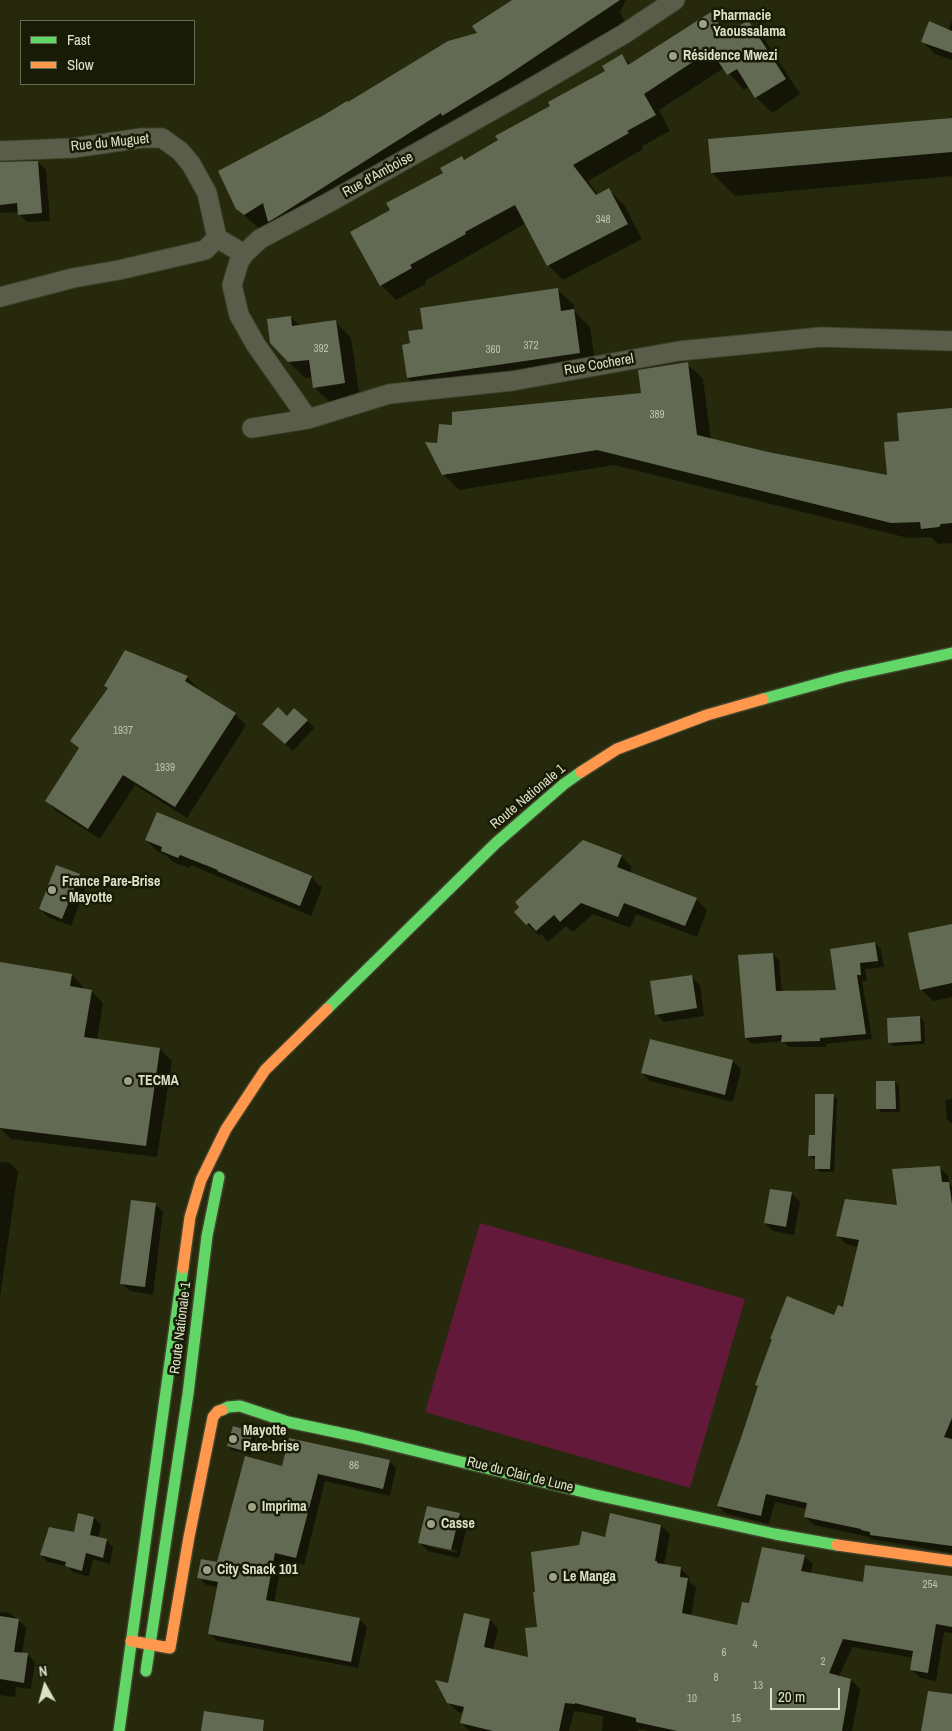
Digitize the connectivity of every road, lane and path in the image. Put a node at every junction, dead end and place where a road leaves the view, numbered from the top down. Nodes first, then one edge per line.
1 (675, 0) edge
2 (0, 151) edge
3 (217, 238) junction
4 (244, 254) junction
5 (0, 297) edge
6 (952, 341) edge
7 (308, 419) junction
8 (252, 428) dead end
9 (952, 653) edge
10 (226, 1129) junction
11 (153, 1487) junction
12 (163, 1531) junction
13 (189, 1537) junction
14 (952, 1561) edge
15 (132, 1641) junction
16 (150, 1645) junction
17 (144, 1685) dead end
18 (119, 1731) edge

1 - 4 street, Rue d'Amboise
2 - 3 street, Rue du Muguet
3 - 4 street
3 - 5 street
4 - 7 street, Rue d'Amboise
6 - 7 street, Rue Cocherel
7 - 8 street, Rue Cocherel
9 - 10 main road, Route Nationale 1
10 - 11 main road, Route Nationale 1
10 - 12 main road, Route Nationale 1
11 - 12 main road, Route Nationale 1
11 - 15 main road, Route Nationale 1
12 - 13 street
12 - 16 main road, Route Nationale 1
13 - 14 main road, Rue du Clair de Lune
13 - 16 main road, Rue du Clair de Lune
15 - 16 main road, Rue du Clair de Lune
15 - 18 main road, Route Nationale 1
16 - 17 main road, Route Nationale 1

